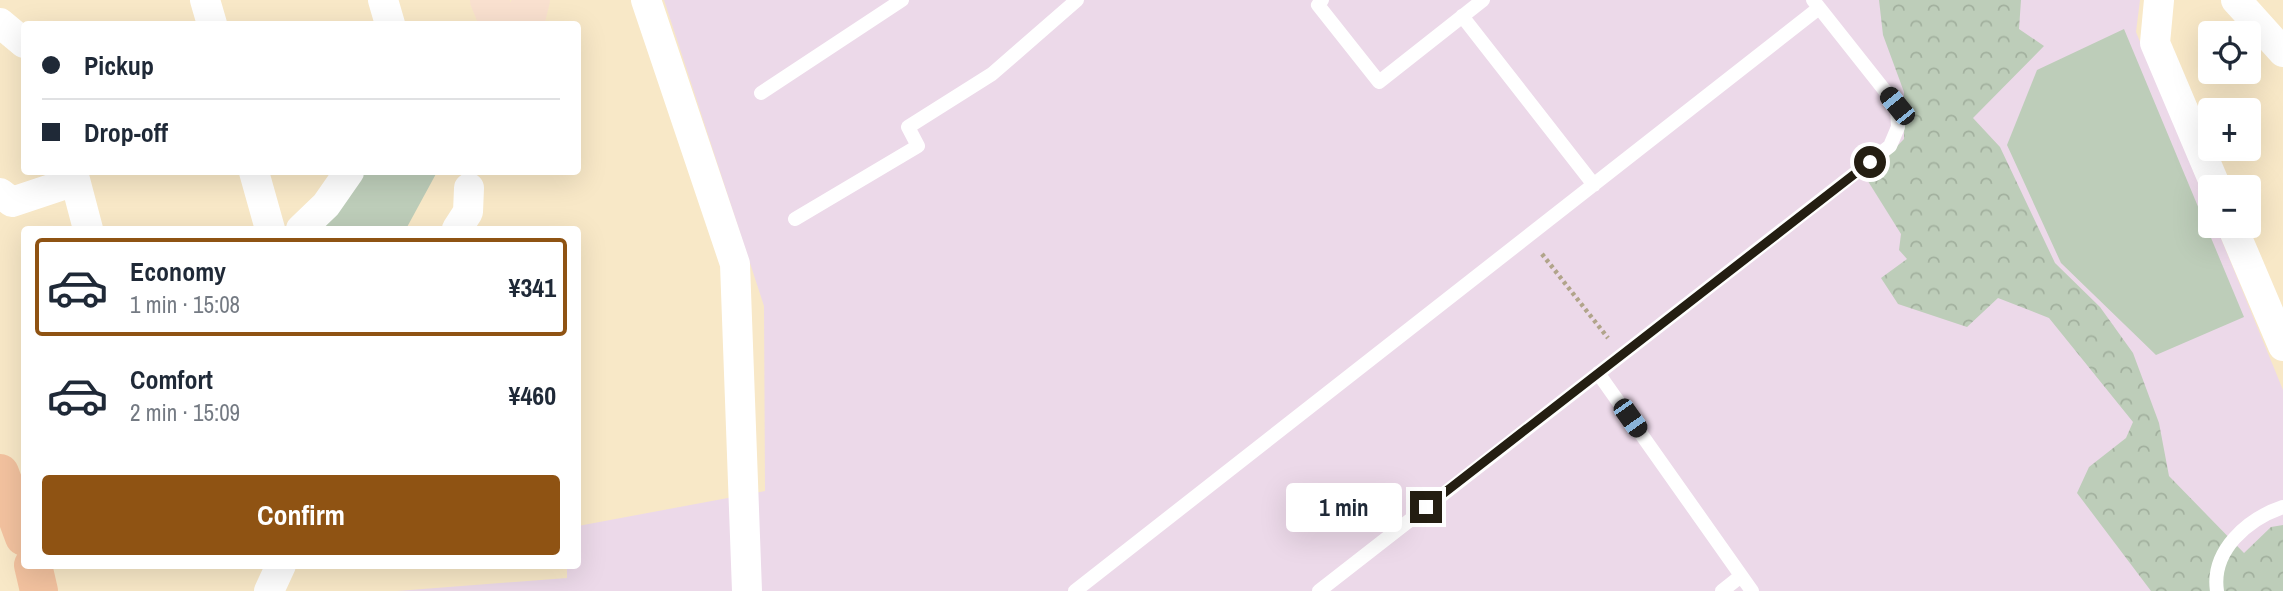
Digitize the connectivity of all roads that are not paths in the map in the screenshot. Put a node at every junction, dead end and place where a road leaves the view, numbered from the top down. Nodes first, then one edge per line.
1 (205, 0) edge
2 (383, 0) edge
3 (489, 0) edge
4 (531, 0) edge
5 (646, 0) edge
6 (902, 0) edge
7 (1077, 0) edge
8 (1322, 0) edge
9 (1483, 0) edge
10 (2159, 0) edge
11 (2236, 0) edge
12 (1816, 4) edge
13 (1462, 16) junction
14 (211, 21) edge
15 (389, 21) edge
16 (498, 21) edge
17 (527, 21) edge
18 (0, 23) edge
19 (21, 40) edge
20 (2283, 52) edge
21 (761, 93) dead end
22 (255, 175) edge
23 (347, 175) edge
24 (2211, 175) edge
25 (74, 176) edge
26 (1594, 185) junction
27 (469, 188) dead end
28 (0, 193) edge
29 (795, 219) dead end
30 (87, 226) edge
31 (266, 226) edge
32 (304, 226) edge
33 (459, 226) edge
34 (2237, 238) edge
35 (2283, 346) edge
36 (1598, 373) junction
37 (0, 473) edge
38 (2283, 507) edge
39 (21, 529) edge
40 (34, 569) edge
41 (279, 569) edge
42 (1741, 576) junction
43 (39, 591) edge
44 (269, 591) edge
45 (747, 591) edge
46 (1075, 591) edge
47 (1319, 591) edge
48 (1722, 591) edge
49 (1752, 591) edge
50 (2217, 591) edge

1 - 14 street
2 - 15 street
3 - 16 street
4 - 17 street
5 - 45 street
6 - 21 lane
7 - 29 lane
8 - 13 lane
9 - 13 lane
10 - 24 street
11 - 20 street
12 - 26 lane
12 - 36 lane
13 - 26 lane
18 - 19 street
22 - 31 street
23 - 32 street
25 - 28 street
25 - 30 street
26 - 46 lane
27 - 33 street
34 - 35 street
36 - 42 lane
36 - 47 lane
37 - 39 main road
38 - 50 lane
40 - 43 main road
41 - 44 street
42 - 48 lane
42 - 49 lane

